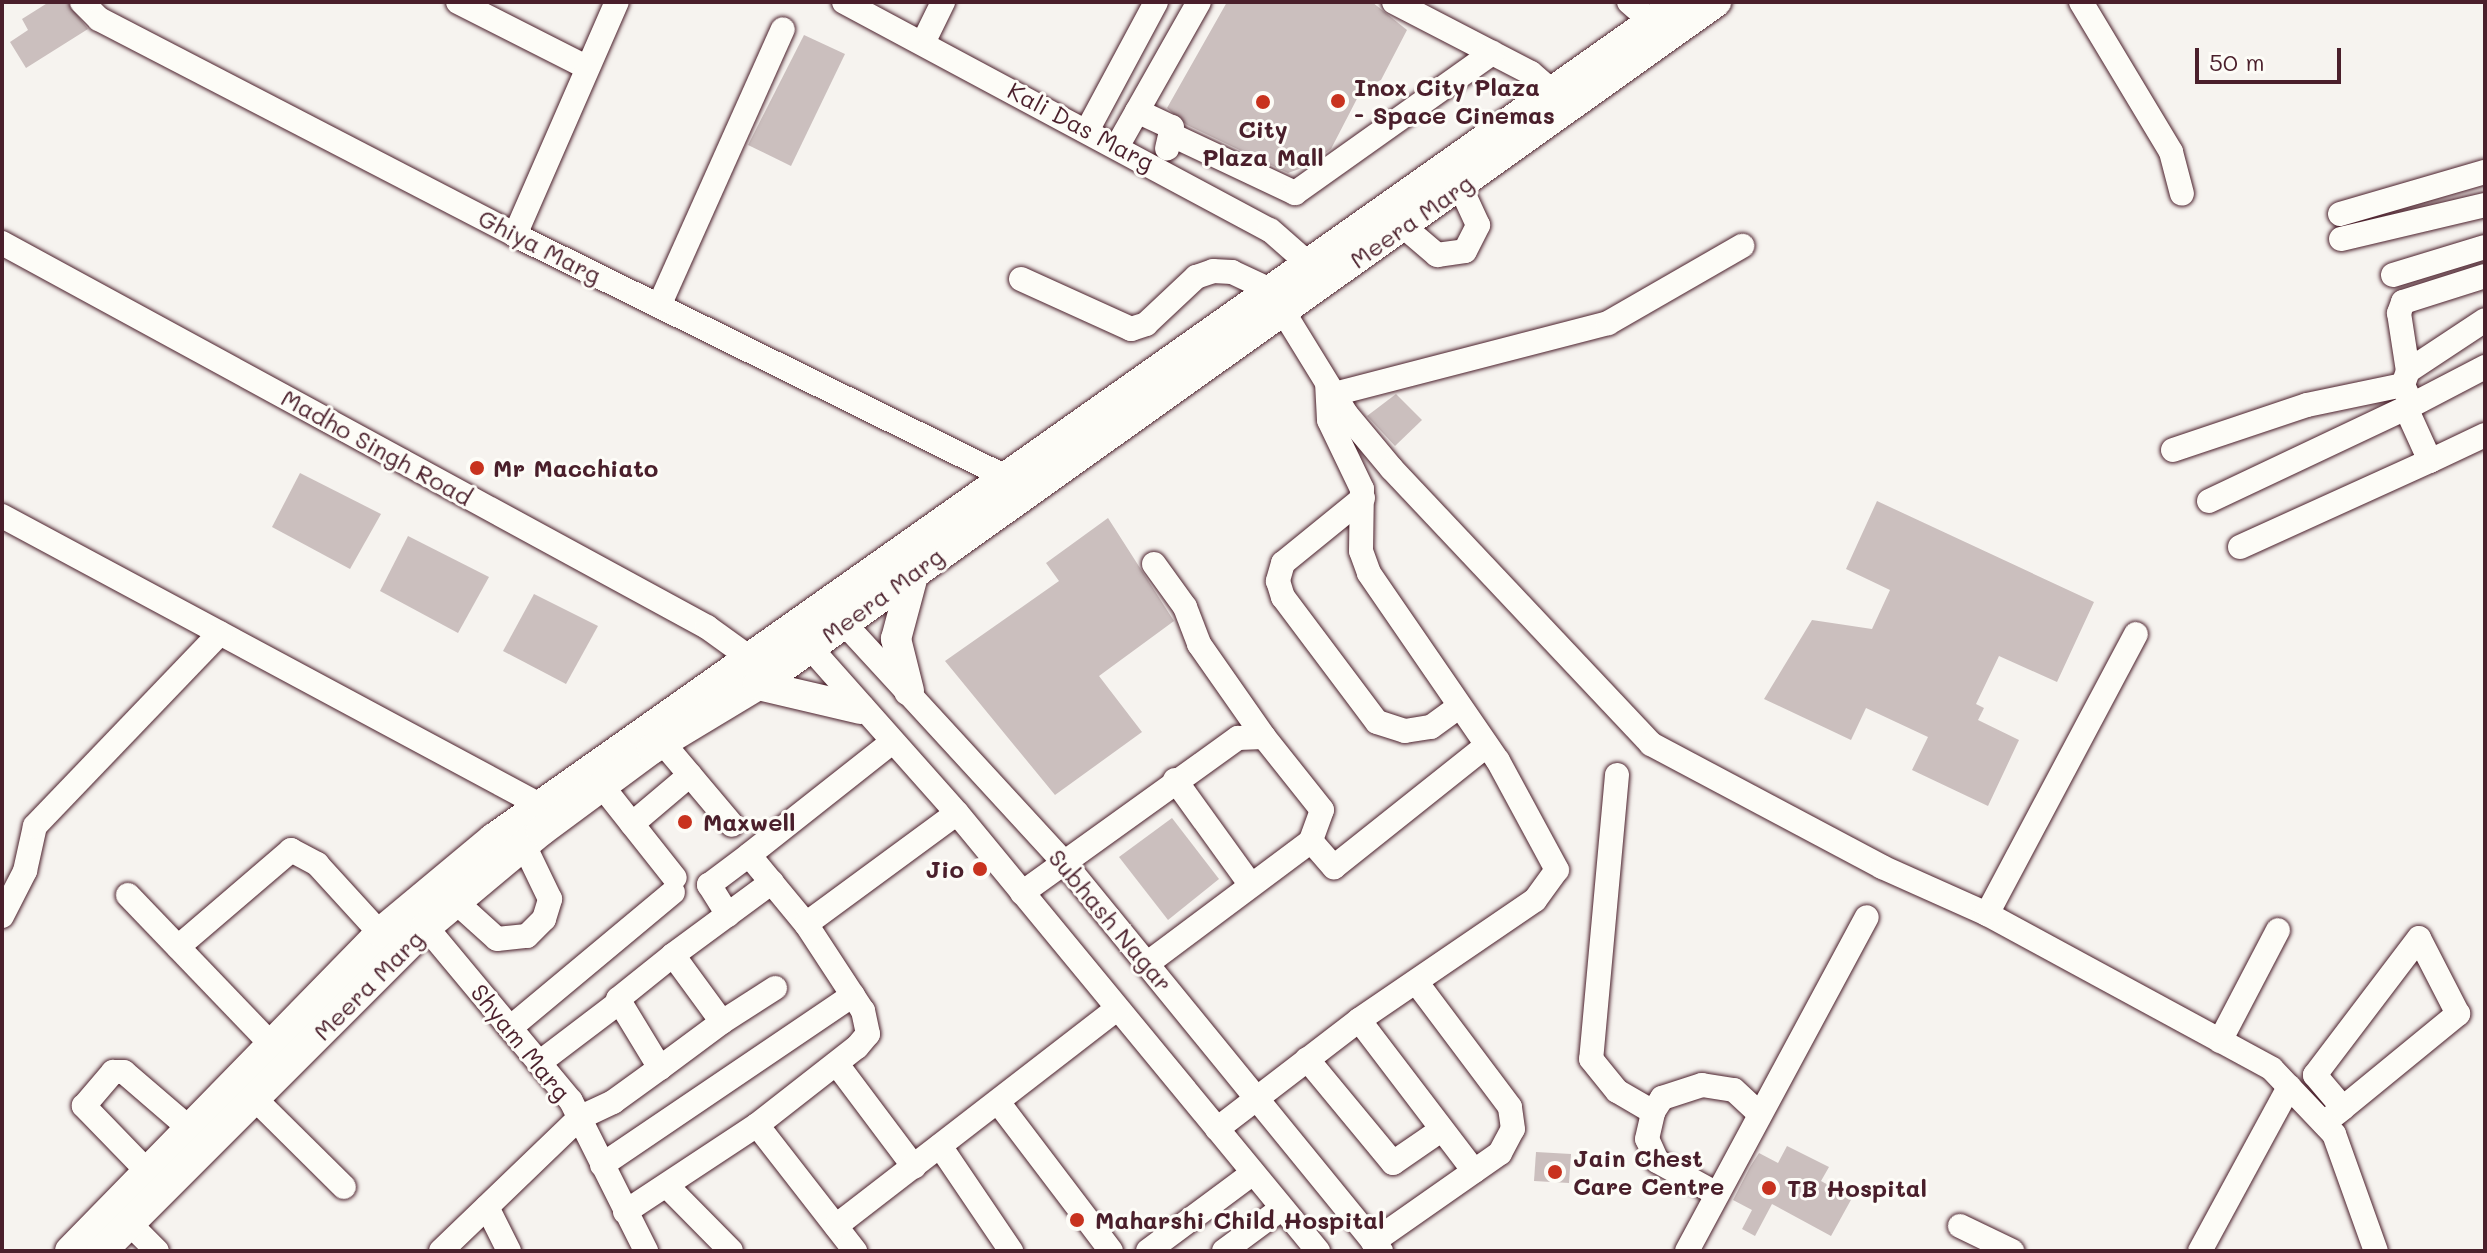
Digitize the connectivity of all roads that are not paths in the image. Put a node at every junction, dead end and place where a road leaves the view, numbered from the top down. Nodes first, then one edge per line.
1 (82, 2) edge
2 (458, 2) edge
3 (617, 2) edge
4 (844, 2) edge
5 (943, 2) edge
6 (1156, 2) edge
7 (1199, 2) edge
8 (1394, 2) edge
9 (1679, 2) edge
10 (1716, 2) edge
11 (2081, 2) edge
12 (1640, 12) edge
13 (783, 29) dead end
14 (923, 43) junction
15 (1492, 53) junction
16 (586, 67) junction
17 (1554, 93) junction
18 (1137, 111) junction
19 (1088, 129) junction
20 (1174, 136) junction
21 (1118, 145) junction
22 (1158, 167) junction
23 (2485, 172) edge
24 (1460, 186) junction
25 (2182, 194) dead end
26 (2485, 205) edge
27 (1403, 226) junction
28 (515, 235) junction
29 (2, 243) edge
30 (1742, 246) dead end
31 (2485, 247) edge
32 (1318, 271) junction
33 (2393, 275) dead end
34 (2485, 276) edge
35 (1021, 279) dead end
36 (1277, 300) junction
37 (659, 306) junction
38 (2485, 320) edge
39 (2485, 367) edge
40 (1331, 389) junction
41 (2407, 392) junction
42 (2485, 435) edge
43 (2173, 450) dead end
44 (2430, 461) junction
45 (1006, 477) junction
46 (1363, 498) junction
47 (2209, 501) dead end
48 (2, 516) edge
49 (2240, 547) dead end
50 (1154, 564) dead end
51 (914, 572) junction
52 (835, 613) junction
53 (220, 633) junction
54 (2136, 634) dead end
55 (800, 636) junction
56 (759, 671) junction
57 (909, 691) junction
58 (1459, 707) junction
59 (860, 709) junction
60 (1264, 737) junction
61 (663, 743) junction
62 (891, 743) junction
63 (1486, 746) junction
64 (690, 775) junction
65 (1617, 775) dead end
66 (1175, 780) junction
67 (602, 786) junction
68 (538, 804) junction
69 (957, 813) junction
70 (632, 824) junction
71 (732, 825) dead end
72 (1311, 841) junction
73 (524, 845) junction
74 (749, 855) junction
75 (1062, 860) junction
76 (772, 882) junction
77 (1250, 884) junction
78 (1022, 893) junction
79 (128, 895) dead end
80 (456, 902) junction
81 (1987, 914) junction
82 (728, 915) junction
83 (2, 916) edge
84 (1867, 917) dead end
85 (806, 924) junction
86 (426, 927) junction
87 (2278, 930) dead end
88 (390, 943) junction
89 (178, 947) junction
90 (673, 955) junction
91 (1148, 963) junction
92 (1416, 982) junction
93 (775, 988) dead end
94 (853, 995) junction
95 (618, 1003) junction
96 (1117, 1009) junction
97 (1359, 1020) junction
98 (722, 1022) junction
99 (510, 1028) junction
100 (2220, 1041) junction
101 (271, 1044) junction
102 (1307, 1059) junction
103 (539, 1063) junction
104 (839, 1067) junction
105 (660, 1068) junction
106 (2289, 1087) junction
107 (1257, 1096) junction
108 (255, 1099) junction
109 (998, 1102) junction
110 (1653, 1112) junction
111 (1758, 1112) junction
112 (2333, 1116) junction
113 (579, 1118) junction
114 (757, 1125) junction
115 (189, 1128) junction
116 (1217, 1129) junction
117 (1441, 1130) junction
118 (940, 1146) junction
119 (602, 1165) junction
120 (914, 1167) junction
121 (147, 1171) junction
122 (1474, 1171) junction
123 (1253, 1173) junction
124 (667, 1186) junction
125 (344, 1187) dead end
126 (1717, 1194) junction
127 (487, 1207) junction
128 (1281, 1209) junction
129 (625, 1212) junction
130 (130, 1224) junction
131 (836, 1226) junction
132 (1960, 1226) dead end
133 (1377, 1246) edge
134 (446, 1249) edge
135 (70, 1251) edge
136 (102, 1251) edge
137 (157, 1251) edge
138 (509, 1251) edge
139 (646, 1251) edge
140 (731, 1251) edge
141 (855, 1251) edge
142 (1011, 1251) edge
143 (1111, 1251) edge
144 (1148, 1251) edge
145 (1224, 1251) edge
146 (1318, 1251) edge
147 (1687, 1251) edge
148 (2012, 1251) edge
149 (2200, 1251) edge
150 (2376, 1251) edge

1 - 28 street, Ghiya Marg
2 - 16 street
3 - 16 street
4 - 14 street, Kali Das Marg
5 - 14 street
6 - 19 street
7 - 18 street
8 - 15 street
9 - 12 main road, Meera Marg
10 - 24 main road, Meera Marg
11 - 25 street
12 - 17 main road, Meera Marg
13 - 37 street
14 - 19 street, Kali Das Marg
15 - 17 street
15 - 20 street
16 - 28 street
17 - 32 main road, Meera Marg
18 - 20 street
18 - 21 street
19 - 21 street, Kali Das Marg
20 - 22 street
21 - 22 street, Kali Das Marg
22 - 32 street, Kali Das Marg
23 - 26 street
24 - 27 main road, Meera Marg
24 - 27 street
27 - 32 main road, Meera Marg
28 - 37 street, Ghiya Marg
29 - 56 street, Madho Singh Road
30 - 40 street
31 - 33 street
32 - 36 main road, Meera Marg
34 - 41 street
35 - 36 street
36 - 40 street
36 - 45 main road, Meera Marg
36 - 51 main road, Meera Marg
37 - 45 street, Ghiya Marg
38 - 41 street
39 - 41 street
40 - 46 street
40 - 81 street
41 - 43 street
41 - 44 street
41 - 47 street
42 - 44 street
44 - 49 street
45 - 52 main road, Meera Marg
46 - 58 street
46 - 58 street
48 - 53 street
50 - 60 street
51 - 52 main road, Meera Marg
51 - 57 main road
52 - 55 main road, Meera Marg
52 - 57 street, Subhash Nagar
53 - 68 street
53 - 83 street
54 - 81 street
55 - 56 main road, Meera Marg
55 - 59 street
56 - 59 main road
56 - 61 main road, Meera Marg
56 - 68 main road, Meera Marg
57 - 75 street, Subhash Nagar
58 - 63 street
59 - 62 street
60 - 66 street
60 - 72 street
61 - 64 street
61 - 67 main road, Meera Marg
62 - 69 street
62 - 74 street
63 - 72 street
63 - 92 street
64 - 70 street
64 - 71 street
65 - 110 street
66 - 75 street
66 - 77 street
67 - 70 street
67 - 73 main road, Meera Marg
68 - 88 main road, Meera Marg
69 - 78 street
69 - 85 street
70 - 99 street
72 - 77 street
73 - 80 main road, Meera Marg
73 - 80 street
74 - 76 street
74 - 82 street
75 - 78 street
75 - 91 street, Subhash Nagar
76 - 82 street
76 - 85 street
77 - 91 street
78 - 96 street
79 - 89 street
80 - 86 main road, Meera Marg
81 - 100 street
82 - 90 street
84 - 111 street
85 - 94 street
86 - 88 main road, Meera Marg
86 - 99 street, Shyam Marg
87 - 100 street
88 - 89 street
88 - 101 main road, Meera Marg
88 - 108 main road, Meera Marg
89 - 101 street
90 - 95 street
90 - 98 street
91 - 107 street, Subhash Nagar
92 - 97 street
92 - 122 street
93 - 98 street
94 - 104 street
94 - 119 street
95 - 103 street
95 - 105 street
96 - 109 street
96 - 116 street
97 - 102 street
97 - 117 street
98 - 105 street
99 - 103 street, Shyam Marg
100 - 106 street
101 - 115 main road, Meera Marg
102 - 107 street
102 - 117 street
103 - 113 street, Shyam Marg
104 - 114 street
104 - 120 street
105 - 113 street
106 - 112 street
106 - 149 street
107 - 116 street
107 - 133 street, Subhash Nagar
108 - 125 street
108 - 130 main road, Meera Marg
109 - 118 street
109 - 143 street
110 - 111 street
110 - 126 street
111 - 126 street
112 - 112 street
112 - 150 street
113 - 119 street, Shyam Marg
113 - 127 street
114 - 124 street
114 - 131 street
115 - 121 main road, Meera Marg
115 - 121 street
116 - 123 street
117 - 122 street
118 - 120 street
118 - 142 street
119 - 129 street, Shyam Marg
120 - 131 street
121 - 135 main road, Meera Marg
122 - 133 street
123 - 128 street
123 - 144 street
124 - 129 street
124 - 140 street
126 - 147 street
127 - 134 street
127 - 138 street
128 - 145 street
128 - 146 street
129 - 139 street, Shyam Marg
130 - 136 main road, Meera Marg
130 - 137 street
131 - 141 street
132 - 148 street

